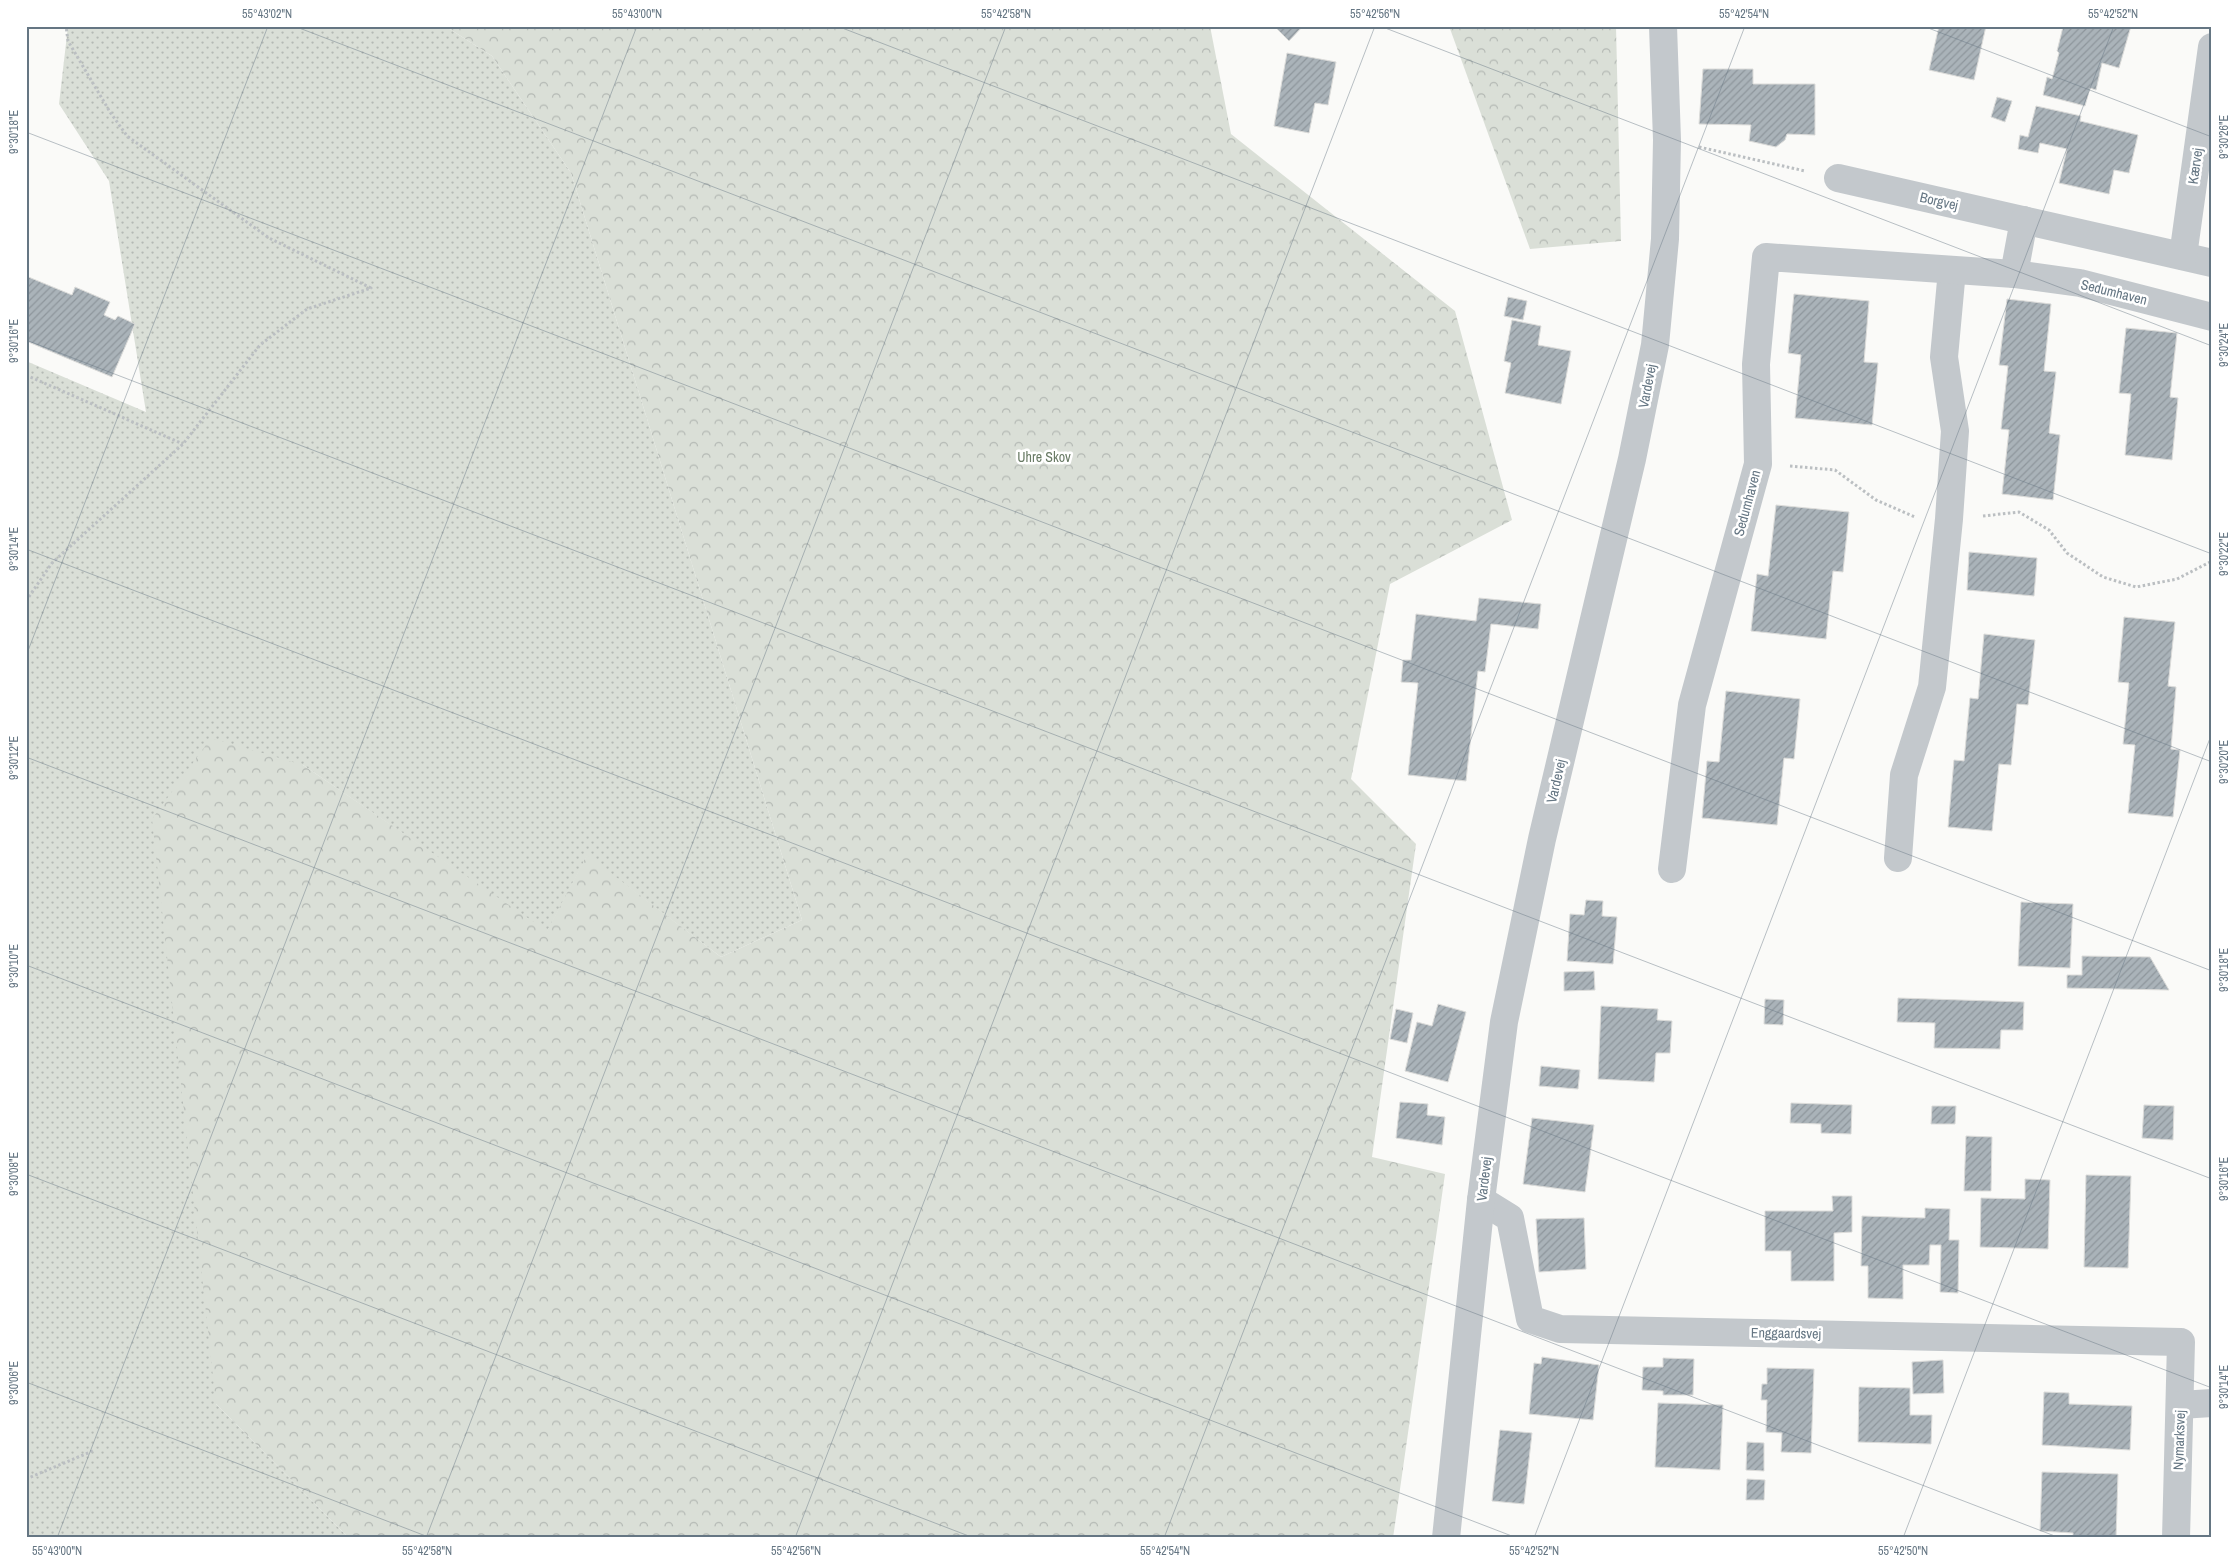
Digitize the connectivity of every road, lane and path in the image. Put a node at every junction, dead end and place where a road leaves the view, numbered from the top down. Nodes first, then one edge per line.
1 (66, 26) edge
2 (1663, 26) edge
3 (2212, 47) edge
4 (1666, 140) junction
5 (1838, 178) joint
6 (2024, 220) junction
7 (2183, 256) junction
8 (2212, 263) edge
9 (1952, 270) junction
10 (2014, 274) junction
11 (2212, 317) edge
12 (26, 375) edge
13 (183, 444) junction
14 (1758, 464) junction
15 (1949, 519) junction
16 (2212, 561) edge
17 (26, 601) edge
18 (1898, 858) dead end
19 (1672, 869) dead end
20 (1481, 1200) junction
21 (2180, 1342) joint
22 (2212, 1403) edge
23 (2180, 1405) junction
24 (95, 1450) dead end
25 (26, 1479) edge
26 (1446, 1538) edge
27 (2176, 1538) edge

1 - 13 path
2 - 4 street, Vardevej
3 - 7 street, Kærvej
4 - 5 path
4 - 20 street, Vardevej
5 - 6 street, Borgvej
6 - 7 street, Borgvej
6 - 10 street
7 - 8 street, Borgvej
9 - 10 street, Sedumhaven
9 - 14 street, Sedumhaven
9 - 15 street
10 - 11 street, Sedumhaven
12 - 13 path
13 - 17 path
14 - 15 path
14 - 19 street, Sedumhaven
15 - 16 path
15 - 18 street
20 - 21 street, Enggaardsvej
20 - 26 street, Vardevej
21 - 23 street, Nymarksvej
22 - 23 street
23 - 27 street, Nymarksvej
24 - 25 path

